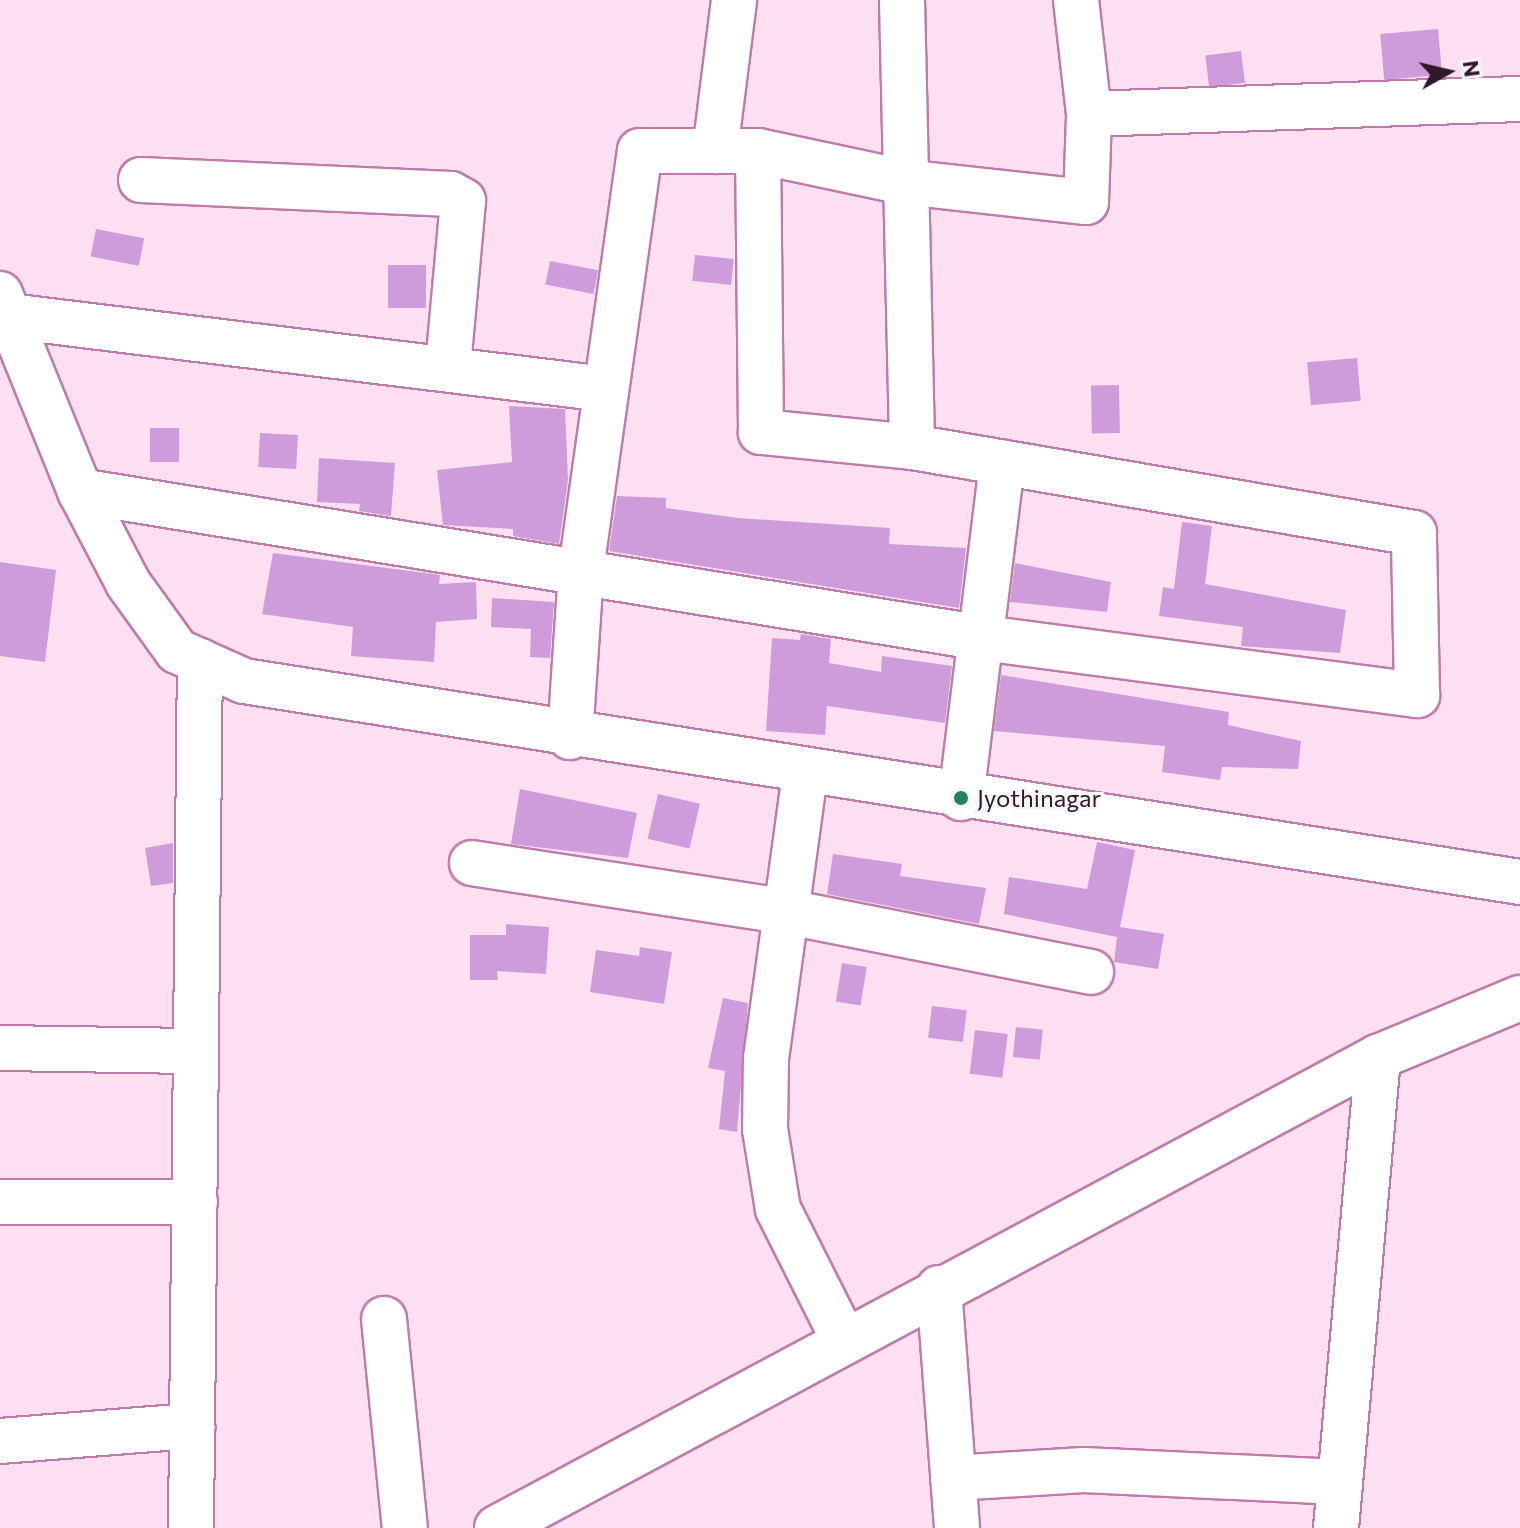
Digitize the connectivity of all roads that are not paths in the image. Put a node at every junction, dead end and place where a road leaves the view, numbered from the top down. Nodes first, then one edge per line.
1 (734, 0) edge
2 (902, 0) edge
3 (1076, 0) edge
4 (1520, 99) edge
5 (1089, 114) junction
6 (715, 151) junction
7 (758, 151) junction
8 (141, 180) dead end
9 (904, 182) junction
10 (5, 305) edge
11 (448, 366) junction
12 (605, 389) junction
13 (912, 447) junction
14 (1002, 462) junction
15 (80, 491) junction
16 (581, 570) junction
17 (983, 638) junction
18 (200, 661) junction
19 (570, 737) junction
20 (805, 774) junction
21 (961, 798) junction
22 (472, 863) dead end
23 (1520, 882) edge
24 (783, 911) junction
25 (1091, 972) dead end
26 (1520, 998) edge
27 (0, 1048) edge
28 (196, 1051) junction
29 (1378, 1057) junction
30 (0, 1202) edge
31 (195, 1202) junction
32 (939, 1288) junction
33 (384, 1319) dead end
34 (844, 1340) junction
35 (192, 1426) junction
36 (0, 1441) edge
37 (953, 1478) junction
38 (1340, 1482) junction
39 (573, 1508) edge
40 (191, 1528) edge
41 (405, 1528) edge
42 (497, 1528) edge
43 (957, 1528) edge
44 (1336, 1528) edge

1 - 6 street
2 - 9 street
3 - 5 street
4 - 5 street
5 - 9 street
6 - 7 street
6 - 12 street
7 - 9 street
7 - 13 street
8 - 11 street
9 - 13 street
10 - 11 street
10 - 15 street
11 - 12 street
12 - 16 street
13 - 14 street
14 - 17 street
14 - 17 street
15 - 16 street
15 - 18 street
16 - 17 street
16 - 19 street
17 - 21 street
18 - 19 street
18 - 28 street
19 - 20 street
20 - 21 street
20 - 24 street
21 - 23 street
22 - 24 street
24 - 25 street
24 - 34 street
26 - 29 street
27 - 28 street
28 - 31 street
29 - 32 street
29 - 38 street
30 - 31 street
31 - 35 street
32 - 34 street
32 - 37 street
33 - 41 street
34 - 39 street
35 - 36 street
35 - 40 street
37 - 38 street
37 - 43 street
38 - 44 street
39 - 42 street

